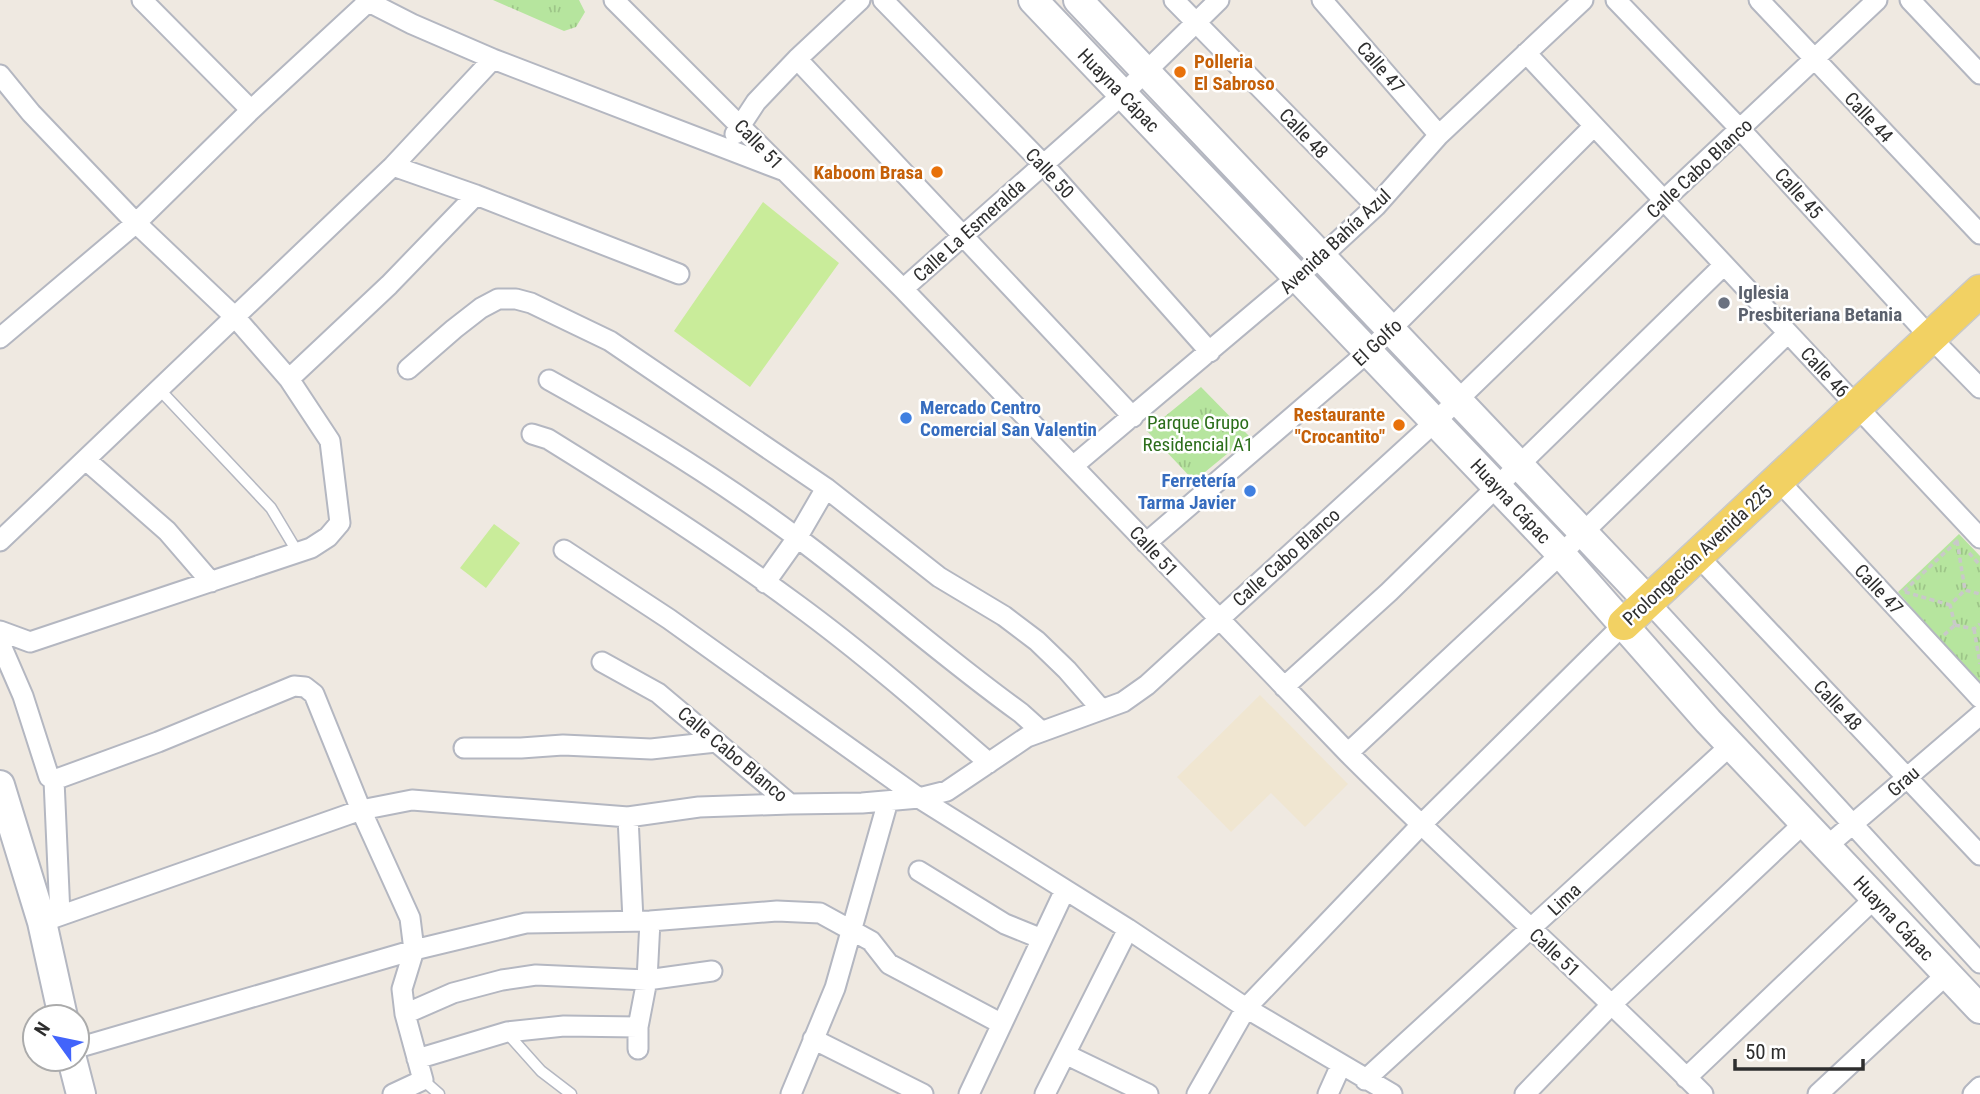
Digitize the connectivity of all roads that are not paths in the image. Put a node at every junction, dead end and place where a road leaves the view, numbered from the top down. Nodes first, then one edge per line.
1 (142, 0) edge
2 (614, 0) edge
3 (860, 0) edge
4 (883, 0) edge
5 (1033, 0) edge
6 (1077, 0) edge
7 (1174, 0) edge
8 (1219, 0) edge
9 (1322, 0) edge
10 (1583, 0) edge
11 (1616, 0) edge
12 (1759, 0) edge
13 (1877, 0) edge
14 (1910, 0) edge
15 (367, 1) edge
16 (1196, 23) junction
17 (1526, 53) junction
18 (493, 59) junction
19 (797, 59) junction
20 (1814, 59) junction
21 (1146, 72) junction
22 (1980, 74) edge
23 (0, 75) edge
24 (1123, 94) junction
25 (251, 110) junction
26 (741, 126) junction
27 (1594, 126) junction
28 (1740, 129) junction
29 (1439, 135) junction
30 (716, 145) junction
31 (1043, 164) junction
32 (393, 166) junction
33 (787, 173) junction
34 (476, 195) junction
35 (1664, 200) junction
36 (1376, 206) junction
37 (136, 223) junction
38 (1980, 234) edge
39 (964, 235) junction
40 (1322, 256) junction
41 (1724, 265) junction
42 (679, 274) dead end
43 (1297, 279) junction
44 (903, 289) junction
45 (1980, 290) edge
46 (235, 317) junction
47 (1390, 330) junction
48 (1788, 333) junction
49 (1930, 337) junction
50 (0, 338) edge
51 (1369, 351) junction
52 (1210, 352) junction
53 (408, 369) dead end
54 (289, 379) junction
55 (549, 380) dead end
56 (1980, 388) edge
57 (159, 390) junction
58 (1457, 401) junction
59 (1856, 406) junction
60 (1133, 417) junction
61 (1436, 421) junction
62 (532, 433) dead end
63 (86, 460) junction
64 (1073, 466) junction
65 (1520, 466) junction
66 (1778, 480) junction
67 (826, 488) junction
68 (1498, 488) junction
69 (1583, 532) junction
70 (797, 538) junction
71 (1980, 538) edge
72 (0, 541) edge
73 (1146, 543) junction
74 (564, 550) dead end
75 (298, 553) junction
76 (1561, 554) junction
77 (1697, 555) junction
78 (211, 582) junction
79 (765, 583) junction
80 (1648, 601) junction
81 (1218, 620) junction
82 (1624, 624) junction
83 (0, 631) edge
84 (0, 643) edge
85 (602, 662) dead end
86 (1284, 688) junction
87 (1980, 698) edge
88 (1101, 709) junction
89 (1980, 715) edge
90 (1041, 731) junction
91 (716, 742) junction
92 (1731, 745) junction
93 (464, 748) dead end
94 (1348, 753) junction
95 (989, 762) junction
96 (1907, 777) junction
97 (54, 780) junction
98 (0, 785) edge
99 (919, 798) junction
100 (888, 801) junction
101 (790, 804) junction
102 (361, 810) junction
103 (628, 817) junction
104 (1803, 824) junction
105 (1853, 824) junction
106 (1420, 825) junction
107 (1826, 847) junction
108 (1980, 855) edge
109 (919, 871) dead end
110 (1065, 890) junction
111 (1875, 898) junction
112 (51, 919) junction
113 (641, 921) junction
114 (1128, 929) junction
115 (1531, 929) junction
116 (852, 930) junction
117 (1042, 939) junction
118 (414, 950) junction
119 (1980, 962) edge
120 (712, 971) dead end
121 (1947, 974) junction
122 (648, 980) junction
123 (61, 1003) edge
124 (1612, 1004) junction
125 (1246, 1008) junction
126 (1980, 1009) edge
127 (405, 1014) junction
128 (1002, 1024) junction
129 (638, 1027) junction
130 (507, 1032) junction
131 (813, 1039) junction
132 (91, 1044) edge
133 (638, 1049) dead end
134 (1065, 1054) junction
135 (417, 1059) junction
136 (1341, 1065) junction
137 (76, 1073) edge
138 (1686, 1077) junction
139 (423, 1080) junction
140 (1365, 1080) junction
141 (1980, 1087) edge
142 (81, 1094) edge
143 (393, 1094) edge
144 (439, 1094) edge
145 (570, 1094) edge
146 (791, 1094) edge
147 (923, 1094) edge
148 (969, 1094) edge
149 (1045, 1094) edge
150 (1148, 1094) edge
151 (1197, 1094) edge
152 (1328, 1094) edge
153 (1392, 1094) edge
154 (1525, 1094) edge
155 (1703, 1094) edge
156 (1818, 1094) edge
157 (1973, 1094) edge

1 - 25 street
2 - 26 street, Calle 51
3 - 19 street
4 - 31 street, Calle 50
5 - 24 main road, Huayna Cápac
6 - 21 main road, Huayna Cápac
7 - 16 street, Calle 48
8 - 16 street, Calle La Esmeralda
9 - 29 street, Calle 47
10 - 17 street, Avenida Bahía Azul
11 - 28 street, Calle 45
12 - 20 street, Calle 44
13 - 20 street, Calle Cabo Blanco
14 - 22 street
15 - 18 street
15 - 25 street
16 - 21 street, Calle La Esmeralda
16 - 36 street, Calle 48
17 - 27 street, Calle 46
17 - 29 street, Avenida Bahía Azul
18 - 30 street
18 - 32 street
19 - 26 street
19 - 39 street
20 - 28 street, Calle Cabo Blanco
20 - 38 street, Calle 44
21 - 24 street, Calle La Esmeralda
21 - 40 main road, Huayna Cápac
23 - 37 street
24 - 31 street, Calle La Esmeralda
24 - 43 main road, Huayna Cápac
25 - 37 street
26 - 30 street
26 - 33 street, Calle 51
27 - 35 street, Calle 46
27 - 47 street, El Golfo
28 - 35 street, Calle Cabo Blanco
28 - 49 street, Calle 45
29 - 36 street, Avenida Bahía Azul
30 - 33 street
31 - 39 street, Calle La Esmeralda
31 - 52 street, Calle 50
32 - 34 street
32 - 46 street
33 - 44 street, Calle 51
34 - 42 street
34 - 54 street
35 - 41 street, Calle 46
35 - 58 street, Calle Cabo Blanco
36 - 40 street, Avenida Bahía Azul
37 - 46 street
37 - 50 street
39 - 44 street, Calle La Esmeralda
39 - 60 street
40 - 43 street, Avenida Bahía Azul
40 - 47 main road, Huayna Cápac
41 - 48 street, Calle 46
41 - 65 street
43 - 51 main road, Huayna Cápac
43 - 52 street, Avenida Bahía Azul
44 - 64 street, Calle 51
45 - 49 main road, Prolongación Avenida 225
46 - 54 street
46 - 57 street
47 - 51 street, El Golfo
47 - 58 main road, Huayna Cápac
48 - 59 street, Calle 46
48 - 69 street
49 - 56 street, Calle 45
49 - 59 main road, Prolongación Avenida 225
51 - 61 main road, Huayna Cápac
51 - 73 street, El Golfo
52 - 60 street, Avenida Bahía Azul
53 - 67 street
54 - 75 street
55 - 70 street
57 - 63 street
57 - 75 lane
58 - 61 street, Calle Cabo Blanco
58 - 65 main road, Huayna Cápac
59 - 66 main road, Prolongación Avenida 225
59 - 71 street, Calle 46
60 - 64 street, Avenida Bahía Azul
61 - 68 main road, Huayna Cápac
61 - 81 street, Calle Cabo Blanco
62 - 79 street
63 - 72 street
63 - 78 street
64 - 73 street, Calle 51
65 - 68 street
65 - 69 main road, Huayna Cápac
66 - 77 main road, Prolongación Avenida 225
66 - 87 street, Calle 47
67 - 70 street
67 - 88 street
68 - 76 main road, Huayna Cápac
68 - 86 street
69 - 76 street
69 - 80 main road, Huayna Cápac
70 - 79 street
70 - 90 street
73 - 81 street, Calle 51
74 - 99 street
75 - 78 street
76 - 82 main road, Huayna Cápac
76 - 94 street
77 - 80 main road, Prolongación Avenida 225
77 - 96 street, Calle 48
78 - 83 street
79 - 95 street
80 - 82 main road, Prolongación Avenida 225
80 - 105 street, Huayna Cápac
81 - 86 street, Calle 51
81 - 88 street, Calle Cabo Blanco
82 - 92 main road, Huayna Cápac
82 - 106 street, Prolongación Avenida 225
84 - 97 street
85 - 91 street, Calle Cabo Blanco
86 - 94 street, Calle 51
88 - 90 street, Calle Cabo Blanco
89 - 96 street, Grau
90 - 95 street, Calle Cabo Blanco
91 - 93 street
91 - 101 street, Calle Cabo Blanco
92 - 104 main road, Huayna Cápac
92 - 115 street, Lima
94 - 106 street, Calle 51
95 - 99 street, Calle Cabo Blanco
96 - 105 street, Grau
96 - 108 street, Calle 48
97 - 102 street
97 - 112 street
98 - 112 main road
99 - 100 street, Calle Cabo Blanco
99 - 110 street
100 - 101 street, Calle Cabo Blanco
100 - 116 street
101 - 103 street
102 - 103 street
102 - 112 street
102 - 118 street
103 - 113 street
104 - 107 main road, Huayna Cápac
104 - 124 street
105 - 107 street, Grau
105 - 119 street, Huayna Cápac
106 - 115 street, Calle 51
106 - 125 street, Prolongación Avenida 225
107 - 111 main road, Huayna Cápac
109 - 117 street
110 - 114 street
110 - 117 street
111 - 121 main road, Huayna Cápac
111 - 138 street
112 - 123 main road
113 - 116 street
113 - 118 street
113 - 122 street
114 - 125 street
114 - 134 street
115 - 124 street, Calle 51
115 - 140 street, Lima
116 - 128 street
116 - 131 street
117 - 128 street
118 - 127 street
118 - 132 street
120 - 122 street
121 - 126 main road, Huayna Cápac
121 - 156 street
122 - 127 street
122 - 129 street
124 - 138 street, Calle 51
124 - 154 street
125 - 136 street
125 - 151 street, Prolongación Avenida 225
127 - 135 street
128 - 148 street
129 - 130 street
129 - 133 street
130 - 135 street
130 - 145 lane
131 - 146 street
131 - 147 street
134 - 149 street
134 - 150 street
135 - 139 street
136 - 140 street
136 - 152 street
137 - 142 main road
138 - 155 street, Calle 51
139 - 143 street
139 - 144 lane
140 - 153 street
141 - 157 street

